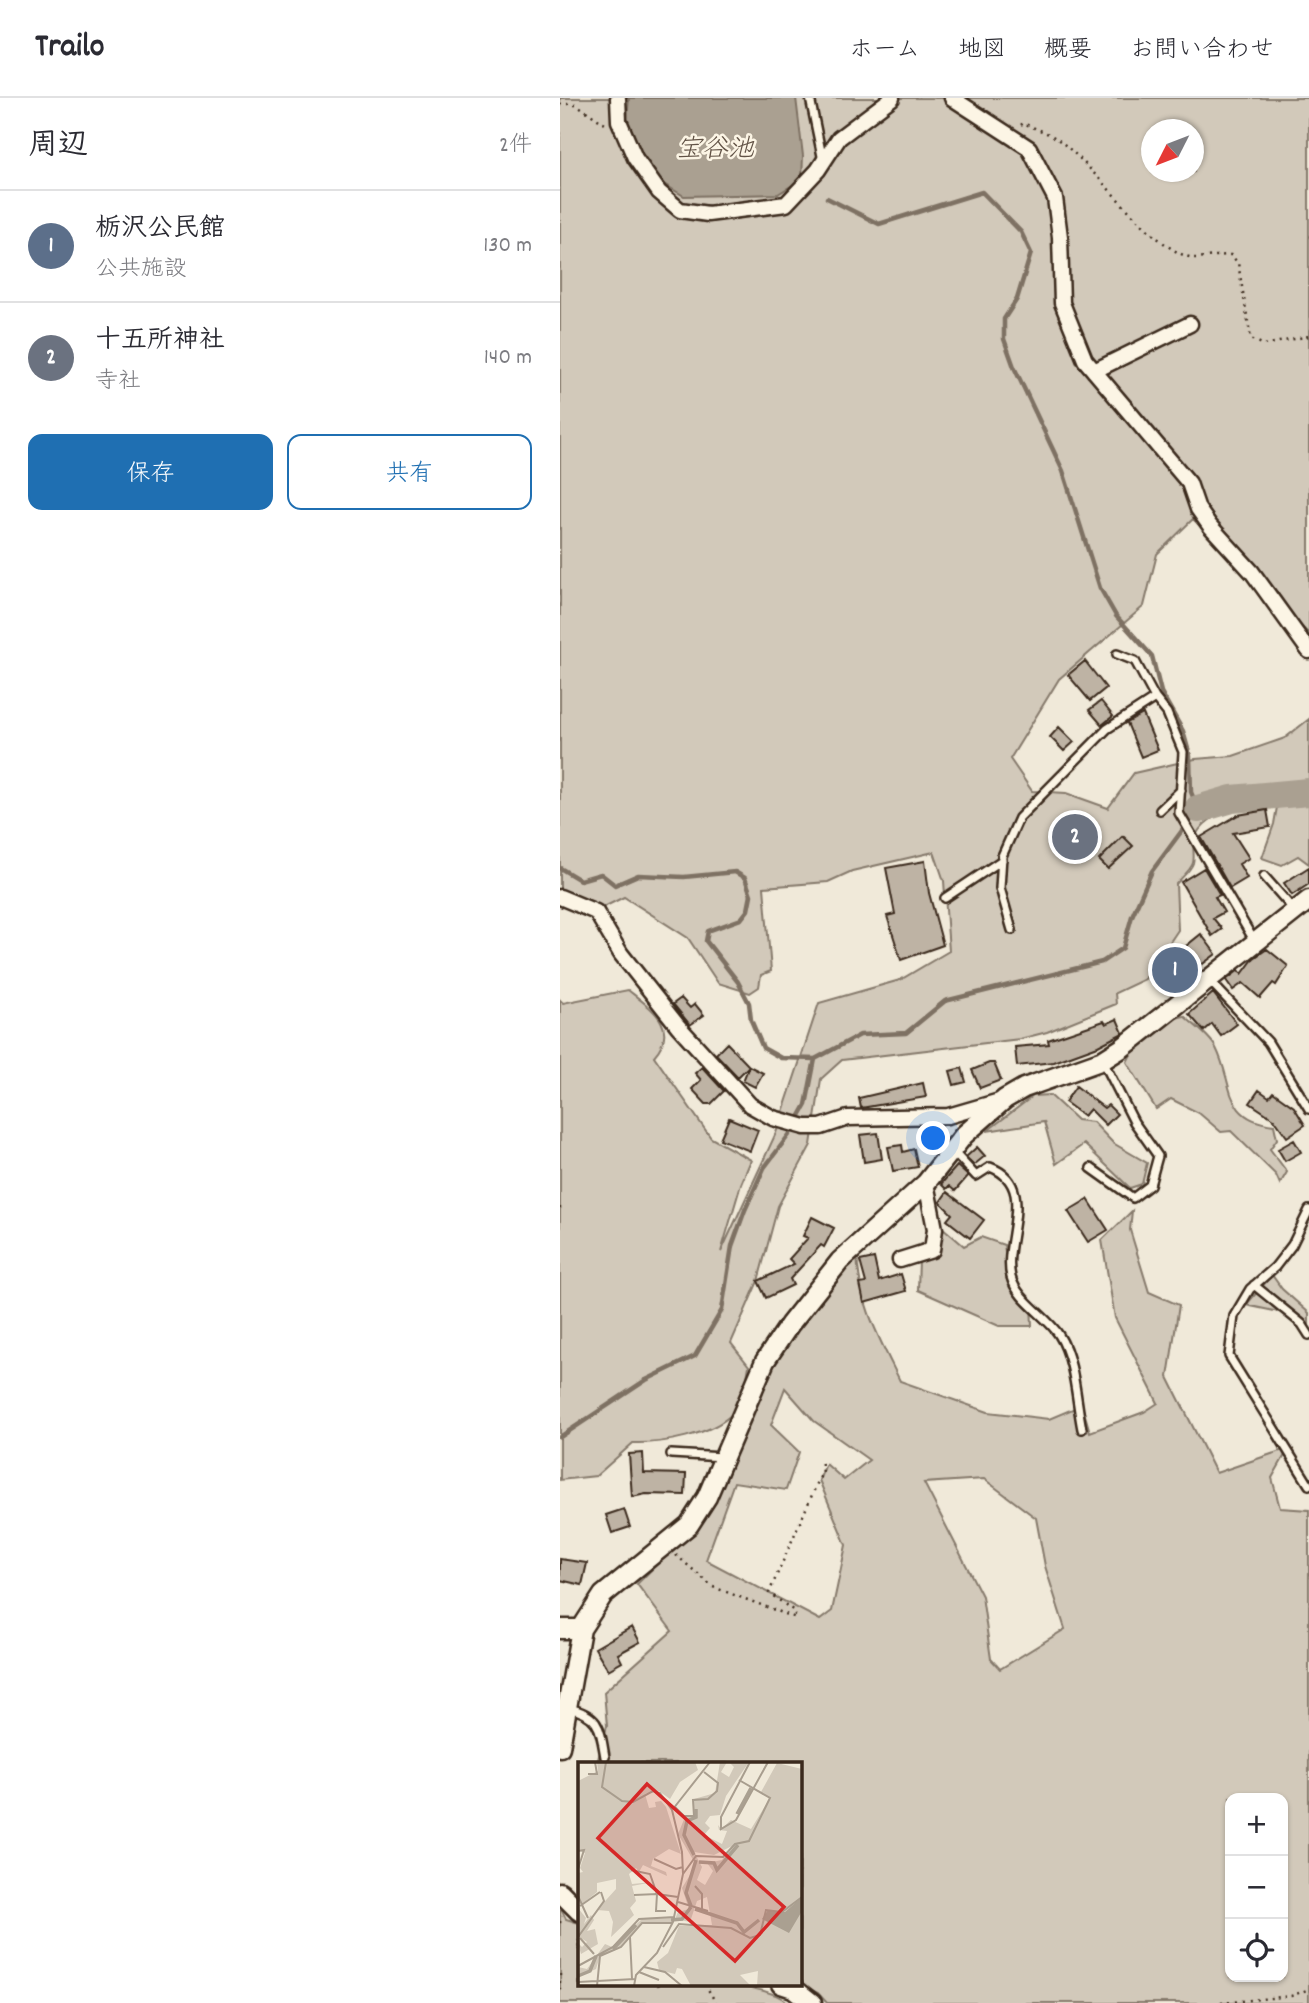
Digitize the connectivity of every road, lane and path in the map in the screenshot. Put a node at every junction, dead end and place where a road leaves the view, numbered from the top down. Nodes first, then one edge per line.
1 (618, 98) edge
2 (810, 98) edge
3 (892, 98) edge
4 (952, 98) edge
5 (560, 104) edge
6 (1008, 135) junction
7 (627, 140) junction
8 (823, 162) junction
9 (1190, 324) dead end
10 (1309, 336) edge
11 (1094, 371) junction
12 (1309, 651) edge
13 (1118, 654) dead end
14 (1155, 698) junction
15 (1182, 790) junction
16 (1160, 810) dead end
17 (1002, 860) junction
18 (1264, 876) dead end
19 (560, 897) edge
20 (945, 898) dead end
21 (1304, 907) edge
22 (1012, 930) dead end
23 (1255, 943) junction
24 (1208, 980) junction
25 (1103, 1060) junction
26 (1005, 1099) junction
27 (1309, 1109) edge
28 (951, 1149) junction
29 (1091, 1168) dead end
30 (926, 1182) junction
31 (560, 1207) edge
32 (1309, 1210) edge
33 (560, 1213) edge
34 (900, 1260) dead end
35 (1254, 1285) junction
36 (1309, 1335) edge
37 (1082, 1429) dead end
38 (671, 1454) dead end
39 (723, 1457) junction
40 (821, 1460) dead end
41 (1309, 1485) edge
42 (666, 1546) junction
43 (560, 1629) edge
44 (581, 1629) junction
45 (567, 1708) junction
46 (560, 1747) edge
47 (605, 1757) dead end
48 (560, 1892) edge
49 (578, 1910) edge
50 (560, 1975) edge
51 (706, 1986) edge
52 (787, 1986) edge
53 (1309, 1989) edge
54 (560, 1991) edge
55 (716, 2003) edge
56 (812, 2003) edge
57 (1221, 2003) edge

1 - 7 street
2 - 8 lane
3 - 8 street
4 - 6 street
5 - 7 path
6 - 10 path
6 - 11 street
7 - 8 street
9 - 11 street
11 - 12 street
13 - 14 lane
14 - 15 lane
14 - 17 lane
15 - 16 lane
15 - 23 lane
17 - 20 lane
17 - 22 lane
18 - 21 lane
19 - 26 street
21 - 23 street
23 - 24 street
24 - 25 street
24 - 27 lane
25 - 26 street
25 - 29 lane
26 - 28 street
28 - 30 street
28 - 37 lane
30 - 34 street
30 - 39 street
31 - 33 path
32 - 35 lane
35 - 36 lane
35 - 41 lane
38 - 39 lane
39 - 42 street
40 - 42 path
42 - 44 street
43 - 44 street
44 - 45 street
45 - 46 street
45 - 47 lane
48 - 49 street
50 - 54 path
51 - 55 path
52 - 56 street
53 - 57 path

